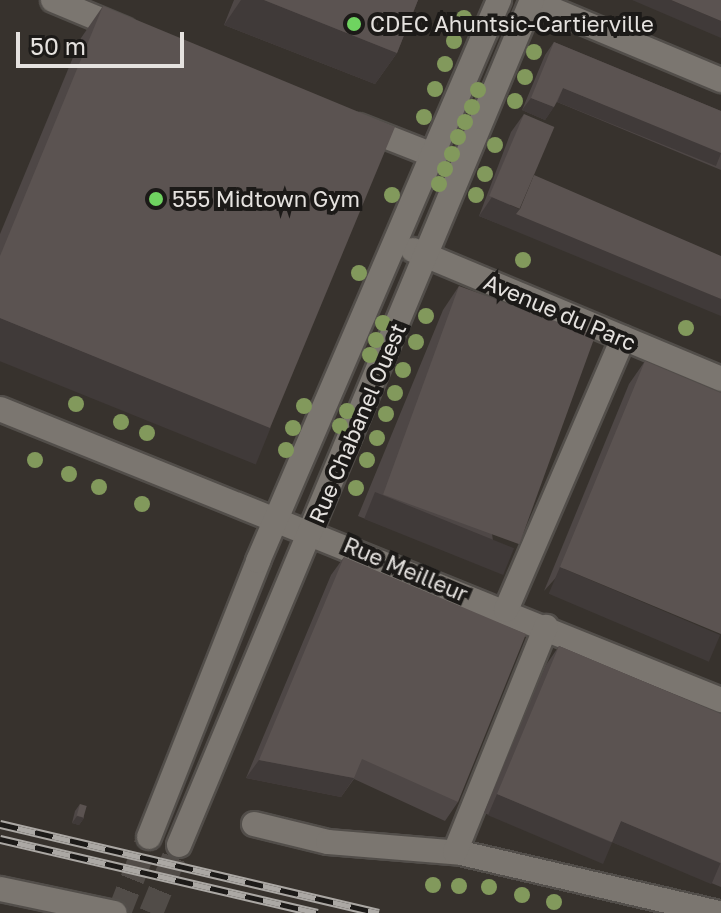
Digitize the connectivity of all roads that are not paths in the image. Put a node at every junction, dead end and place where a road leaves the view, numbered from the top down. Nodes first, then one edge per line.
1 (53, 0) edge
2 (499, 0) edge
3 (532, 1) edge
4 (155, 42) edge
5 (721, 80) edge
6 (330, 114) edge
7 (435, 156) junction
8 (398, 245) junction
9 (426, 256) junction
10 (623, 338) junction
11 (721, 379) edge
12 (0, 409) edge
13 (278, 524) junction
14 (312, 530) junction
15 (506, 610) junction
16 (546, 627) junction
17 (721, 700) edge
18 (254, 824) dead end
19 (149, 837) tunnel mouth
20 (179, 845) tunnel mouth
21 (455, 852) junction
22 (0, 889) edge
23 (55, 908) edge
24 (115, 913) edge
25 (719, 913) edge

1 - 4 street
2 - 7 street, Rue Chabanel Ouest
3 - 5 street
3 - 9 street, Rue Chabanel Ouest
6 - 7 street
7 - 8 street, Rue Chabanel Ouest
8 - 9 street, Avenue du Parc
8 - 13 street, Rue Chabanel Ouest
9 - 10 street, Avenue du Parc
9 - 14 street, Rue Chabanel Ouest
10 - 11 street, Avenue du Parc
10 - 15 street
12 - 13 street, Rue Meilleur
13 - 14 street, Rue Meilleur
13 - 19 street, Rue Chabanel Ouest
14 - 15 street, Rue Meilleur
14 - 20 street, Rue Chabanel Ouest
15 - 16 street, Rue Meilleur
16 - 17 street, Rue Meilleur
16 - 21 street
18 - 21 street
21 - 25 street
22 - 23 street
23 - 24 street

